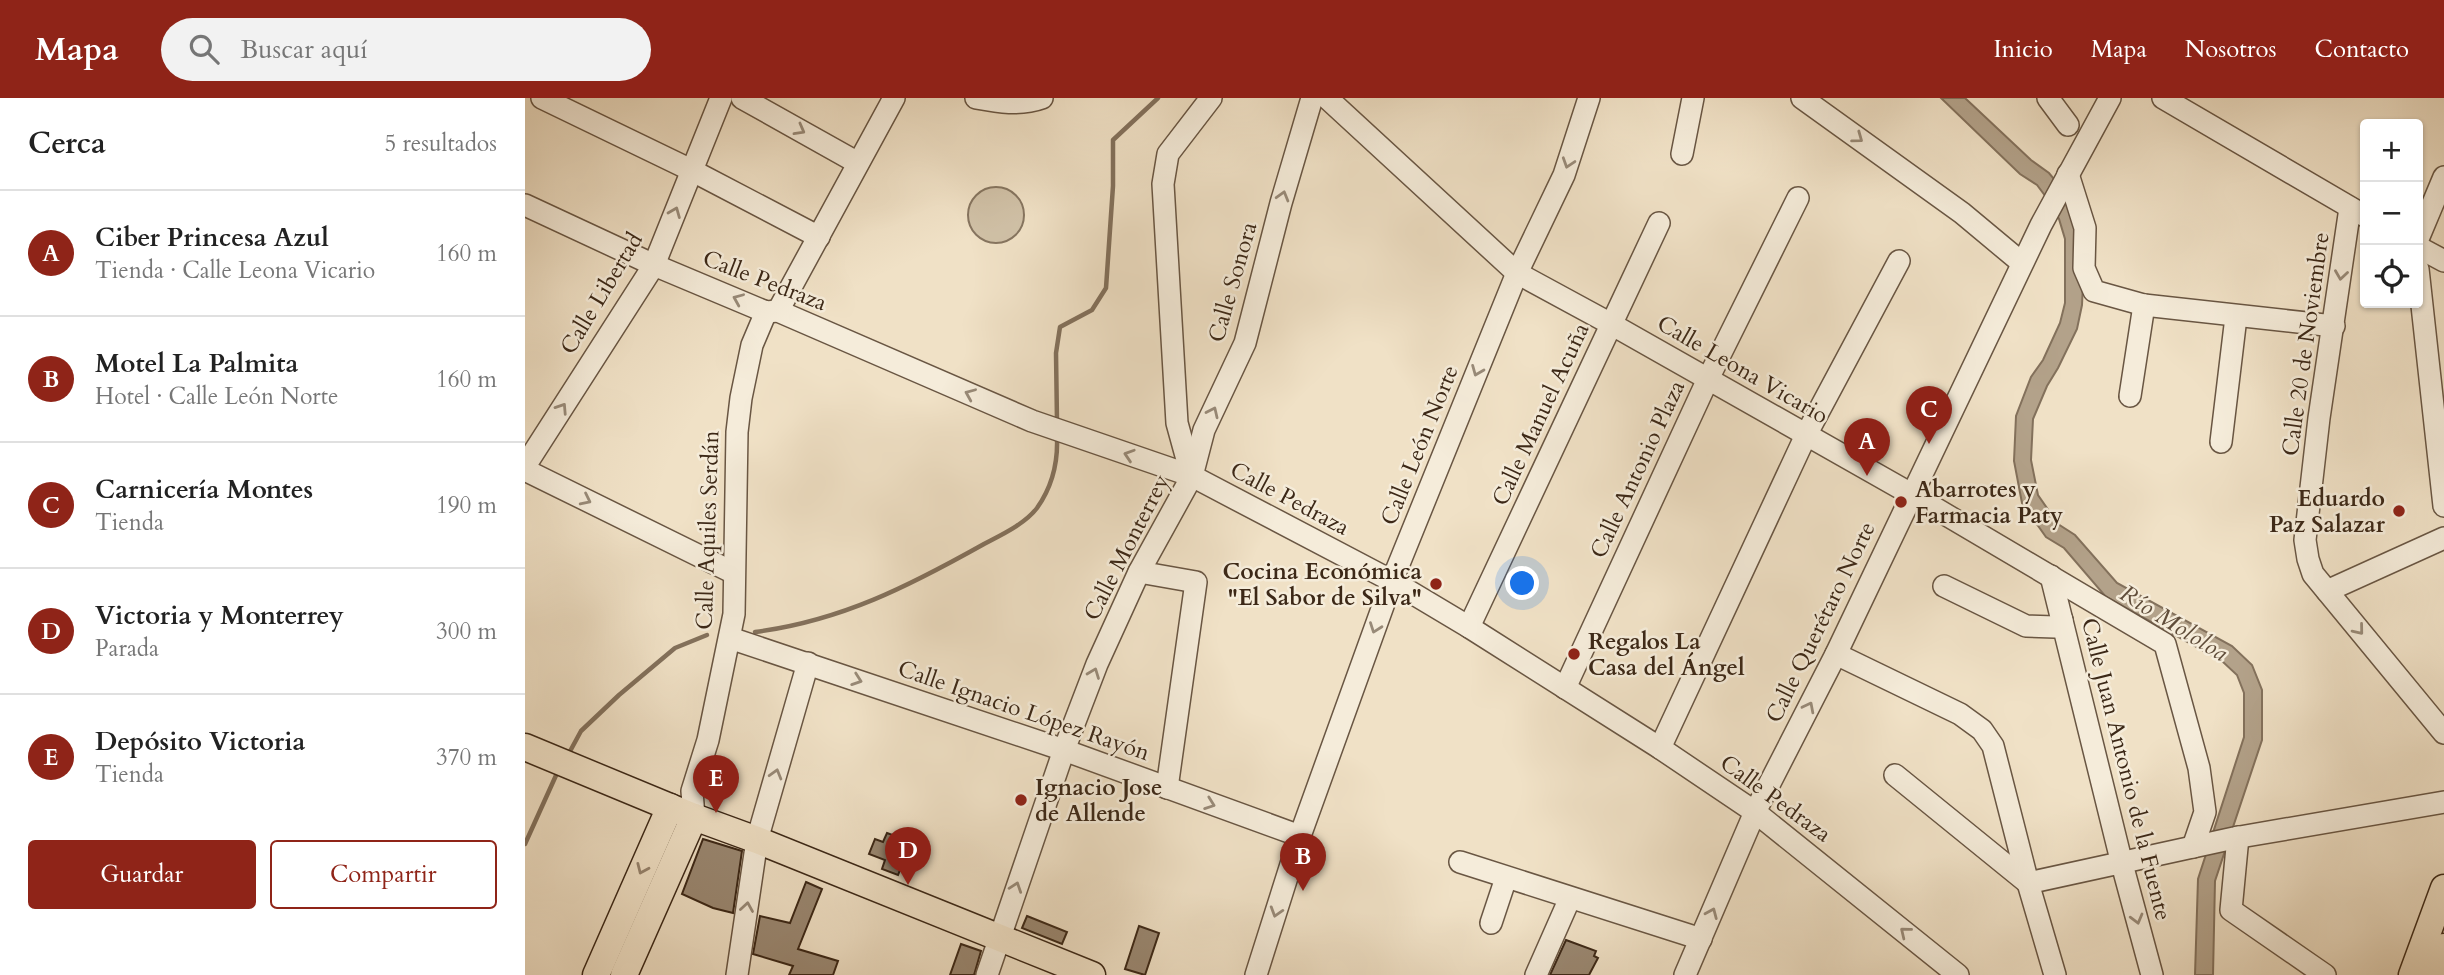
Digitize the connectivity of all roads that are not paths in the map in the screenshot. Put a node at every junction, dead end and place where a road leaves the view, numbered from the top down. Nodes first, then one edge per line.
1 (542, 98) edge
2 (721, 98) edge
3 (742, 98) edge
4 (894, 98) edge
5 (976, 98) edge
6 (1042, 98) edge
7 (1211, 98) edge
8 (1312, 98) edge
9 (1327, 98) edge
10 (1589, 98) edge
11 (1693, 98) edge
12 (1802, 98) edge
13 (2048, 98) edge
14 (2109, 98) edge
15 (2163, 98) edge
16 (2068, 125) dead end
17 (1682, 155) dead end
18 (858, 163) junction
19 (691, 170) junction
20 (2066, 177) junction
21 (2444, 177) edge
22 (1798, 198) dead end
23 (525, 205) edge
24 (2358, 212) edge
25 (1659, 223) dead end
26 (2423, 227) edge
27 (819, 237) junction
28 (2423, 250) edge
29 (1899, 261) dead end
30 (2444, 261) edge
31 (2022, 263) junction
32 (654, 265) junction
33 (1517, 273) junction
34 (2144, 305) junction
35 (2422, 308) edge
36 (772, 311) junction
37 (2236, 317) junction
38 (1611, 324) junction
39 (2334, 326) junction
40 (1708, 379) junction
41 (2130, 397) dead end
42 (1805, 435) junction
43 (2221, 442) dead end
44 (525, 468) edge
45 (1192, 476) junction
46 (1911, 494) junction
47 (2444, 506) edge
48 (2444, 538) edge
49 (1139, 572) junction
50 (734, 573) junction
51 (2051, 576) junction
52 (1392, 581) junction
53 (1944, 586) dead end
54 (2327, 591) junction
55 (2062, 620) junction
56 (1468, 627) junction
57 (740, 641) junction
58 (1836, 654) junction
59 (800, 660) junction
60 (1565, 688) junction
61 (2444, 733) edge
62 (528, 748) edge
63 (1660, 748) junction
64 (1064, 750) junction
65 (1895, 775) dead end
66 (1167, 788) junction
67 (2444, 802) edge
68 (693, 804) junction
69 (670, 807) junction
70 (1755, 812) junction
71 (1300, 836) junction
72 (2236, 837) junction
73 (757, 840) junction
74 (2196, 847) junction
75 (1460, 862) dead end
76 (2122, 864) junction
77 (1506, 878) junction
78 (2028, 883) junction
79 (2444, 888) edge
80 (1570, 898) junction
81 (1491, 923) dead end
82 (999, 937) junction
83 (1701, 939) junction
84 (2444, 947) edge
85 (596, 975) edge
86 (624, 975) edge
87 (737, 975) edge
88 (987, 975) edge
89 (1092, 975) edge
90 (1256, 975) edge
91 (1536, 975) edge
92 (1685, 975) edge
93 (1958, 975) edge
94 (2055, 975) edge
95 (2153, 975) edge
96 (2325, 975) edge
97 (2412, 975) edge
98 (2434, 975) edge

1 - 19 street
2 - 19 street, Calle Libertad
3 -> 18 street
4 - 18 street, Calle Aquiles Serdán
5 - 6 street
7 - 45 street, Calle Monterrey
45 -> 8 street, Calle Sonora
9 - 33 street, Calle Leona Vicario
10 -> 33 street, Calle León Norte
11 - 17 street
12 -> 31 street
13 - 16 street
14 - 20 street, Calle Querétaro Norte
15 - 24 street
18 - 27 street, Calle Aquiles Serdán
19 - 27 street
32 -> 19 street, Calle Libertad
20 - 31 street, Calle Querétaro Norte
20 - 34 street
21 - 26 street
22 - 40 street, Calle Antonio Plaza
23 - 32 street, Calle Pedraza
24 -> 39 street, Calle 20 de Noviembre
25 - 38 street, Calle Manuel Acuña
27 - 36 street, Calle Aquiles Serdán
28 - 30 street
29 - 42 street
31 - 46 street, Calle Querétaro Norte
36 -> 32 street, Calle Pedraza
44 -> 32 street, Calle Libertad
33 - 38 street, Calle Leona Vicario
33 -> 52 street, Calle León Norte
34 - 37 street
34 - 41 street
35 - 47 street
45 -> 36 street, Calle Pedraza
36 - 50 street, Calle Aquiles Serdán
37 - 39 street
37 - 43 street
38 - 40 street, Calle Leona Vicario
38 - 56 street, Calle Manuel Acuña
39 - 54 street, Calle 20 de Noviembre
40 - 42 street, Calle Leona Vicario
40 - 60 street, Calle Antonio Plaza
42 - 46 street, Calle Leona Vicario
42 - 63 street
44 -> 50 street
45 - 49 street, Calle Monterrey
45 - 52 street, Calle Pedraza
46 - 51 street, Calle Leona Vicario
46 - 58 street, Calle Querétaro Norte
48 - 54 street
64 -> 49 street, Calle Monterrey
49 - 66 street
50 - 57 street, Calle Aquiles Serdán
51 - 55 street, Calle Juan Antonio de la Fuente
51 - 74 street, Calle Leona Vicario
52 - 56 street, Calle Pedraza
52 -> 71 street, Calle León Norte
53 - 55 street
54 -> 61 street, Calle 20 de Noviembre
55 - 76 street, Calle Juan Antonio de la Fuente
56 - 60 street, Calle Pedraza
57 - 59 street, Calle Ignacio López Rayón
57 - 68 street, Calle Aquiles Serdán
70 -> 58 street, Calle Querétaro Norte
58 - 78 street
59 -> 64 street, Calle Ignacio López Rayón
73 -> 59 street
60 - 63 street, Calle Pedraza
62 - 69 main road
63 - 70 street, Calle Pedraza
64 - 66 street, Calle Ignacio López Rayón
82 -> 64 street, Calle Monterrey
65 - 78 street
66 -> 71 street, Calle Ignacio López Rayón
67 - 72 street
68 - 69 main road
68 - 73 main road
68 - 86 main road
69 -> 85 main road
83 -> 70 street, Calle Querétaro Norte
93 -> 70 street, Calle Pedraza
71 -> 90 street, Calle León Norte
72 - 74 street
72 - 96 street
73 - 82 main road
87 -> 73 street
74 - 76 street
75 - 77 street
76 - 78 street
76 -> 95 street, Calle Juan Antonio de la Fuente
77 - 80 street
77 - 81 street
78 - 94 street
79 - 97 main road
80 - 83 street
80 - 91 street
82 - 88 street, Calle Monterrey
82 - 89 main road
83 - 92 street, Calle Querétaro Norte
84 - 98 main road

